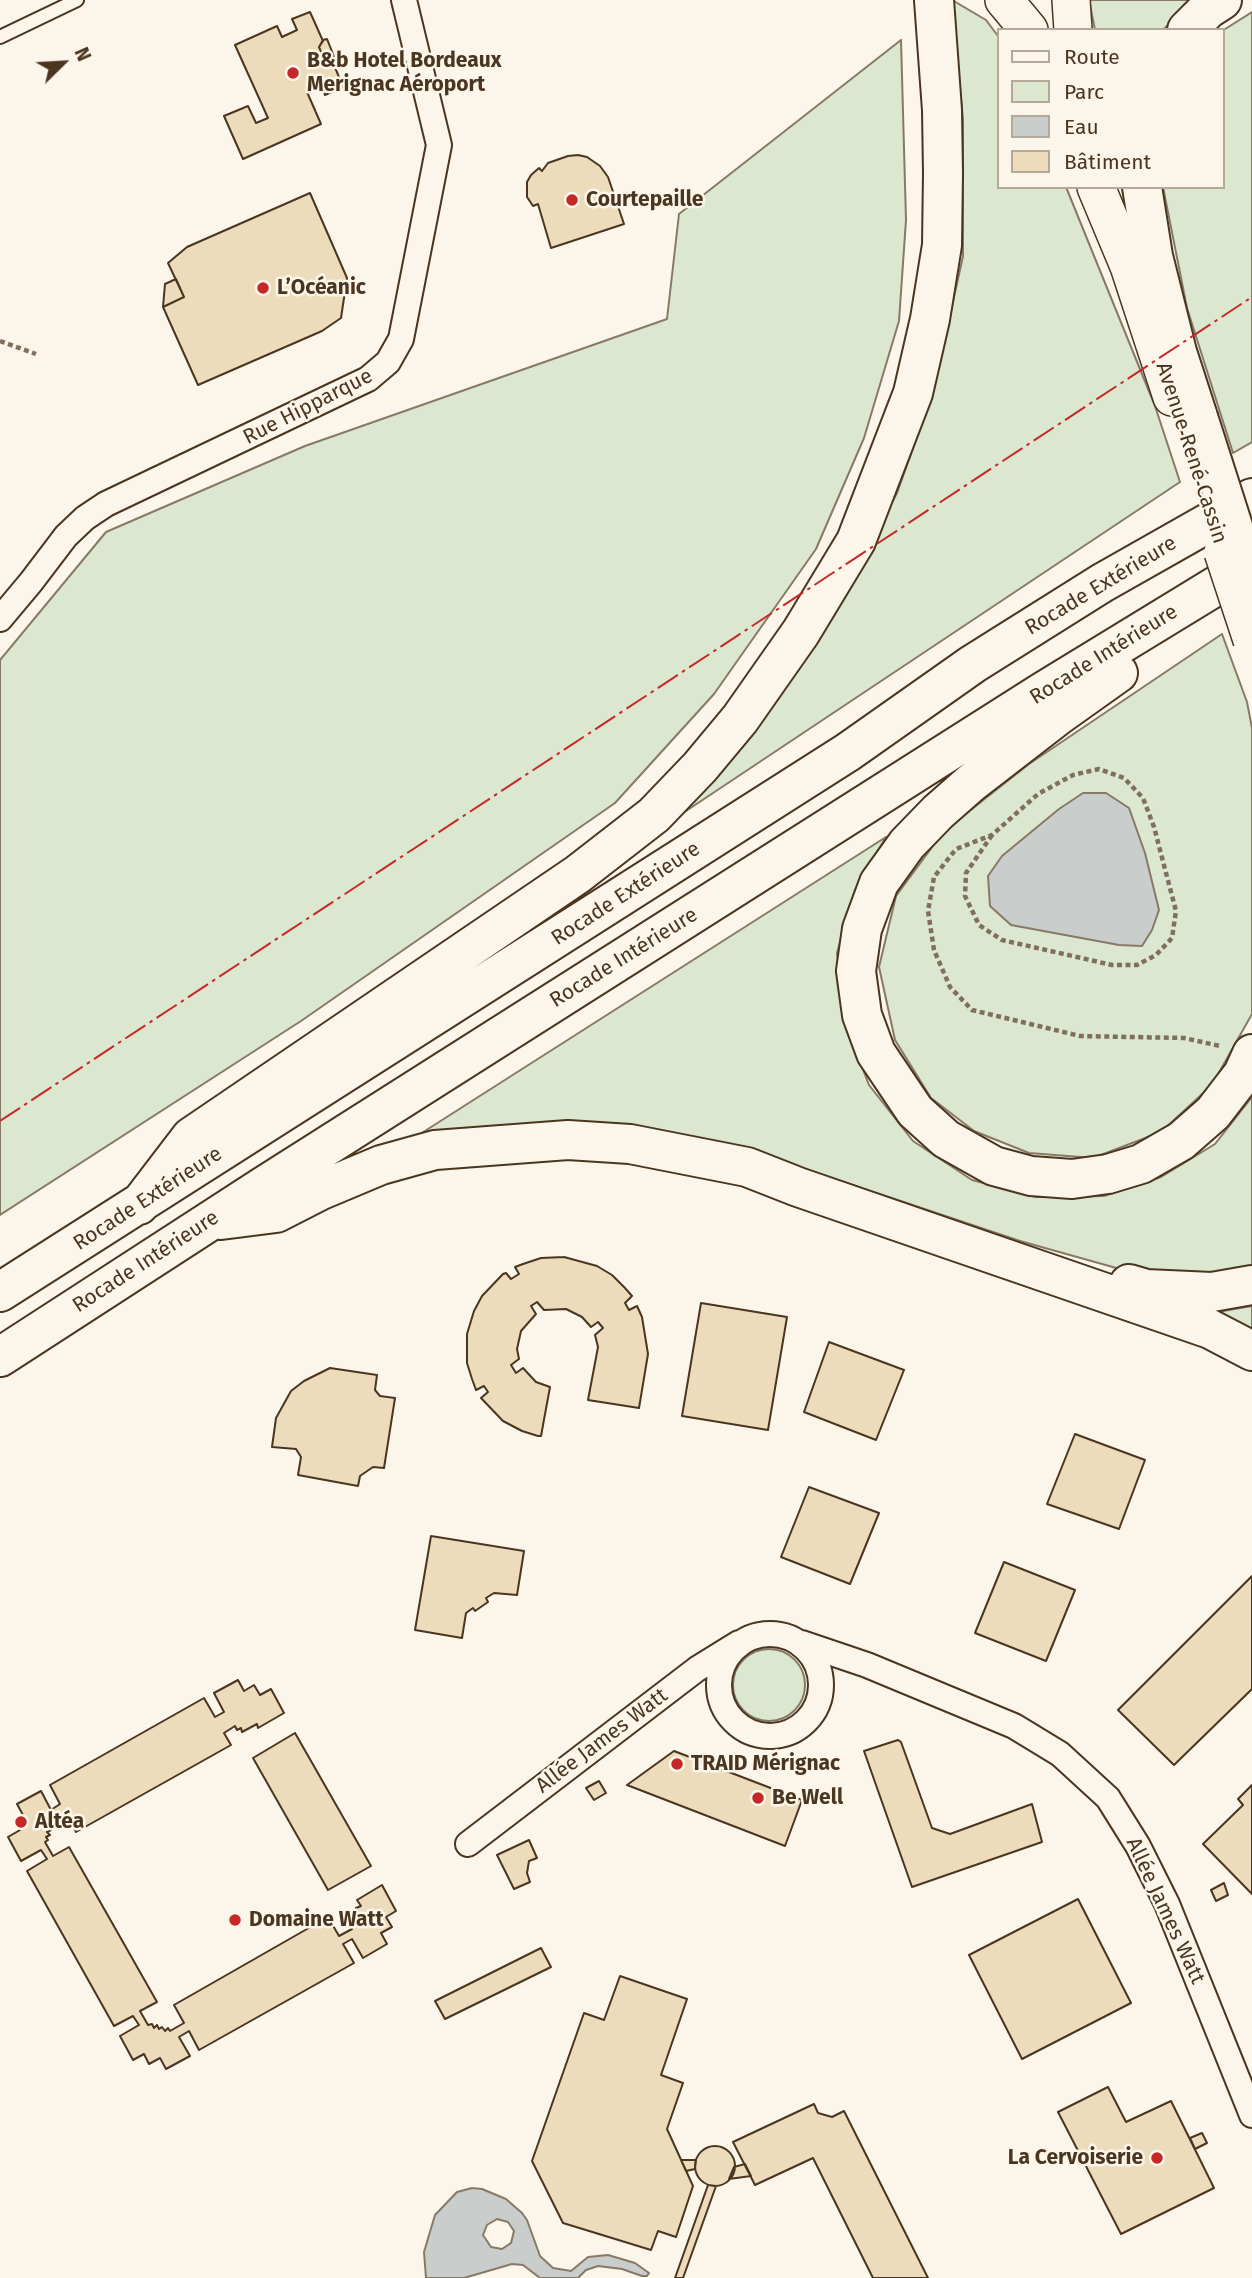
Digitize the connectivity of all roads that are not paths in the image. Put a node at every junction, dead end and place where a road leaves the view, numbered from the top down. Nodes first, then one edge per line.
1 (77, 0) edge
2 (404, 0) edge
3 (934, 0) edge
4 (1004, 0) edge
5 (1071, 0) edge
6 (1222, 0) edge
7 (1027, 28) edge
8 (1073, 28) edge
9 (1189, 28) edge
10 (0, 37) edge
11 (1097, 189) edge
12 (1110, 189) edge
13 (1142, 189) edge
14 (1129, 266) junction
15 (1190, 423) junction
16 (1252, 479) edge
17 (1252, 498) edge
18 (1252, 564) edge
19 (1252, 578) edge
20 (1102, 583) junction
21 (1252, 586) edge
22 (0, 619) edge
23 (1252, 639) edge
24 (1238, 1050) edge
25 (747, 1167) junction
26 (139, 1205) junction
27 (208, 1222) junction
28 (1252, 1285) edge
29 (0, 1292) edge
30 (1252, 1351) edge
31 (0, 1357) edge
32 (739, 1643) junction
33 (802, 1643) junction
34 (468, 1844) dead end
35 (1252, 2115) edge

1 - 10 lane
2 - 22 street, Rue Hipparque
3 - 26 highway
4 - 7 main road
5 - 8 main road
6 - 9 highway
11 - 14 main road, Avenue René Cassin
12 - 14 main road, Avenue René Cassin
13 - 15 highway
14 - 15 main road, Avenue René Cassin
15 - 21 highway, bridge
15 - 23 main road, Avenue René Cassin, bridge
16 - 20 highway
17 - 20 highway, Rocade Extérieure
18 - 27 highway, Rocade Intérieure
19 - 24 highway
20 - 26 highway, Rocade Extérieure
25 - 27 highway
25 - 28 highway
25 - 30 highway
26 - 29 highway, Rocade Extérieure
27 - 31 highway, Rocade Intérieure
32 - 33 street
32 - 33 street
32 - 34 street, Allée James Watt
33 - 35 street, Allée James Watt

